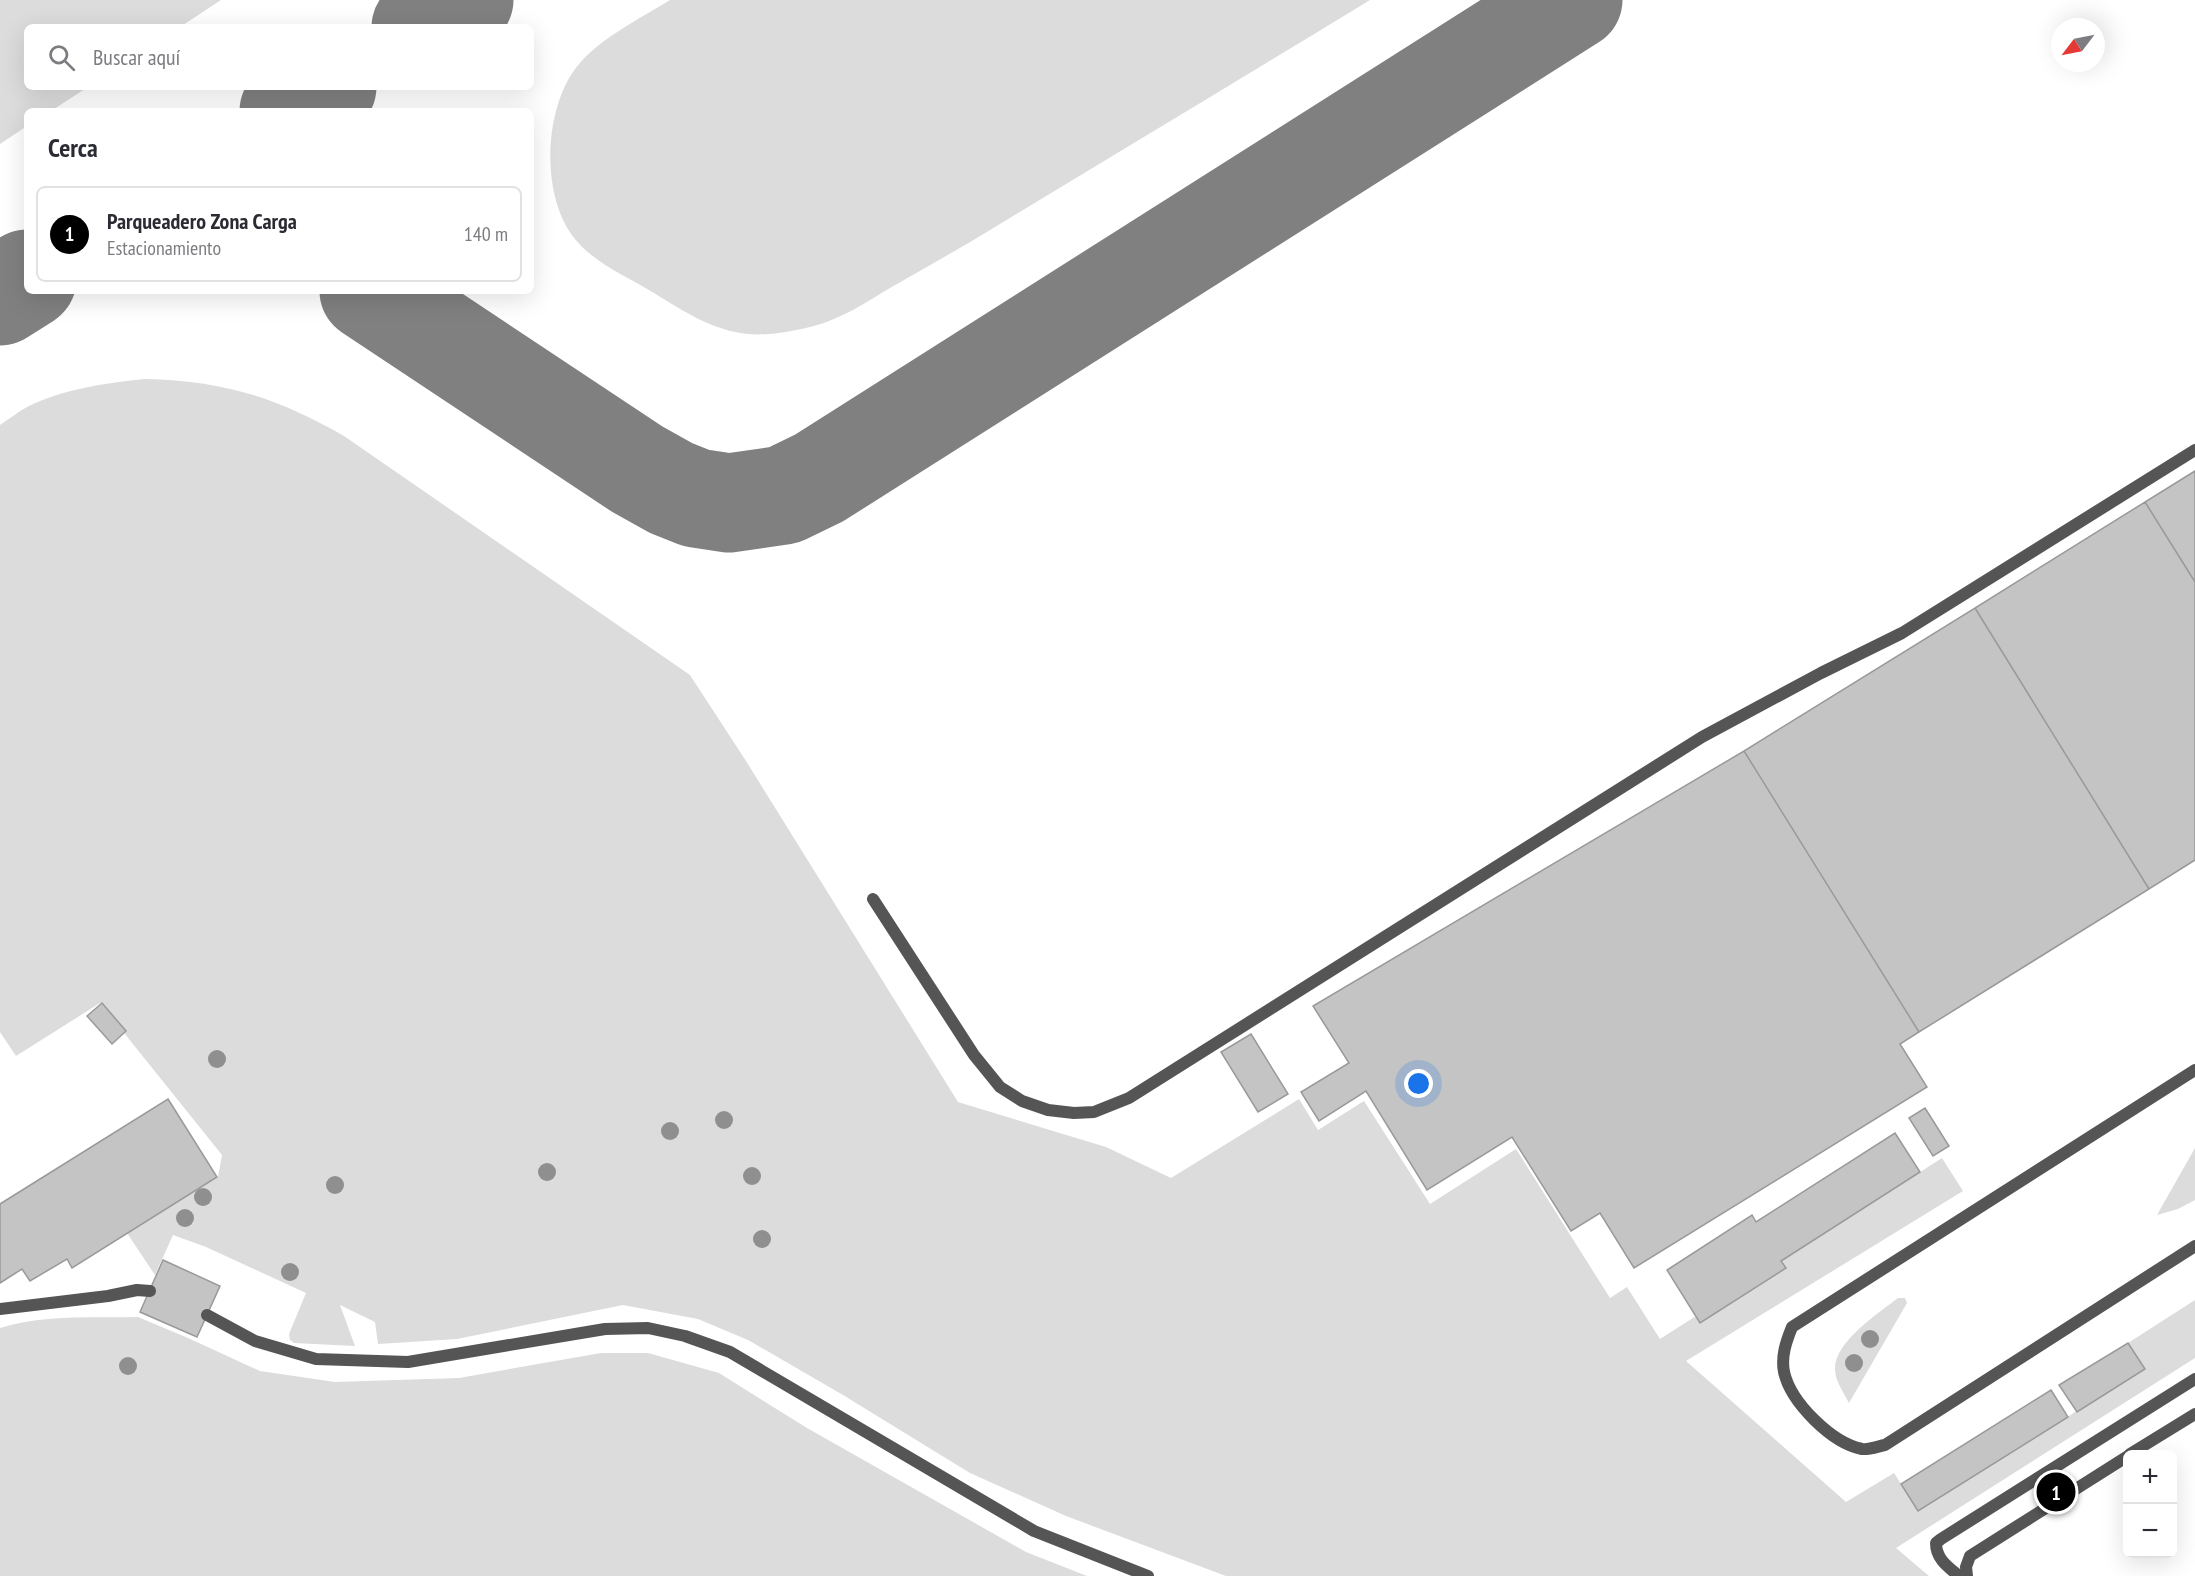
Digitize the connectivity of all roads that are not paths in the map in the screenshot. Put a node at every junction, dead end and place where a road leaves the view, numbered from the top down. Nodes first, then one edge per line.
1 (2195, 450) edge
2 (873, 899) dead end
3 (2195, 1070) edge
4 (2195, 1246) edge
5 (150, 1291) dead end
6 (0, 1309) edge
7 (207, 1314) dead end
8 (2195, 1379) edge
9 (2195, 1414) edge
10 (2137, 1450) edge
11 (2123, 1459) edge
12 (1148, 1576) edge
13 (1959, 1576) edge
14 (1967, 1576) edge

1 - 2 lane
3 - 4 lane
5 - 6 lane
7 - 12 lane
8 - 13 lane
9 - 10 lane
11 - 14 lane

